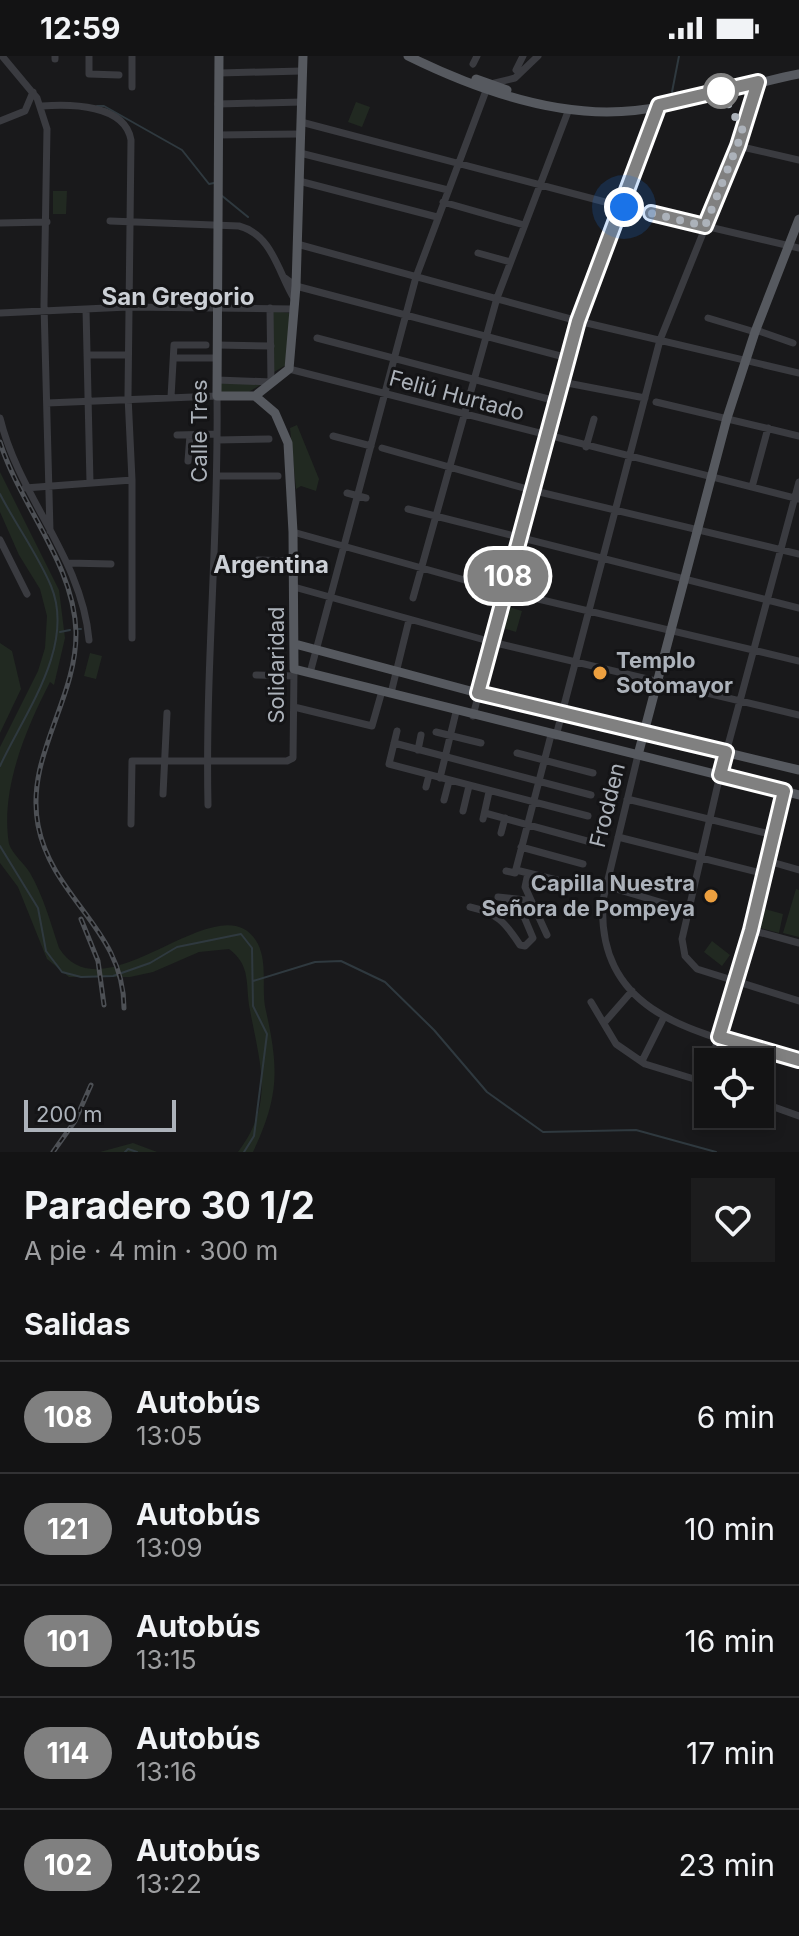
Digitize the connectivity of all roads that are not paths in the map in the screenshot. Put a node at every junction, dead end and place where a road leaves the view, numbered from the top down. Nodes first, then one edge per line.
1 (2, 56) edge
2 (89, 56) edge
3 (132, 56) edge
4 (219, 56) edge
5 (303, 56) edge
6 (408, 56) edge
7 (421, 56) edge
8 (477, 56) edge
9 (523, 56) edge
10 (538, 56) edge
11 (473, 64) dead end
12 (516, 70) dead end
13 (302, 71) junction
14 (219, 73) junction
15 (799, 74) edge
16 (119, 75) dead end
17 (758, 82) junction
18 (488, 85) junction
19 (132, 87) dead end
20 (33, 92) junction
21 (302, 102) junction
22 (218, 104) junction
23 (659, 105) junction
24 (42, 106) junction
25 (569, 109) junction
26 (0, 121) edge
27 (301, 122) junction
28 (301, 134) junction
29 (218, 135) junction
30 (738, 146) junction
31 (300, 153) junction
32 (799, 160) edge
33 (459, 162) junction
34 (299, 181) junction
35 (542, 184) junction
36 (448, 190) junction
37 (443, 202) junction
38 (624, 207) junction
39 (437, 217) junction
40 (799, 219) edge
41 (130, 220) junction
42 (110, 221) dead end
43 (47, 222) junction
44 (0, 223) edge
45 (217, 225) junction
46 (524, 225) junction
47 (705, 226) junction
48 (297, 244) junction
49 (794, 247) edge
50 (478, 253) dead end
51 (510, 262) junction
52 (416, 277) junction
53 (285, 278) junction
54 (296, 286) junction
55 (497, 298) junction
56 (295, 304) junction
57 (128, 307) junction
58 (217, 308) junction
59 (270, 308) junction
60 (86, 309) junction
61 (45, 311) junction
62 (0, 313) edge
63 (406, 313) junction
64 (708, 318) dead end
65 (578, 321) junction
66 (756, 331) junction
67 (487, 334) junction
68 (317, 338) dead end
69 (660, 340) junction
70 (793, 343) dead end
71 (211, 345) junction
72 (271, 346) junction
73 (87, 355) junction
74 (128, 355) junction
75 (394, 357) junction
76 (174, 358) junction
77 (217, 358) junction
78 (568, 358) junction
79 (745, 360) junction
80 (289, 369) junction
81 (799, 373) edge
82 (476, 379) junction
83 (217, 380) junction
84 (271, 382) junction
85 (562, 382) junction
86 (384, 394) junction
87 (217, 396) junction
88 (255, 396) junction
89 (171, 397) junction
90 (645, 398) junction
91 (128, 400) junction
92 (87, 401) junction
93 (556, 401) junction
94 (656, 402) dead end
95 (47, 403) junction
96 (466, 416) junction
97 (0, 418) edge
98 (727, 418) junction
99 (594, 419) dead end
100 (768, 428) junction
101 (177, 435) dead end
102 (190, 435) junction
103 (333, 436) dead end
104 (799, 436) edge
105 (217, 437) junction
106 (547, 437) junction
107 (269, 439) dead end
108 (371, 446) junction
109 (586, 447) junction
110 (382, 448) dead end
111 (629, 458) junction
112 (188, 461) dead end
113 (452, 466) junction
114 (218, 476) junction
115 (278, 476) dead end
116 (712, 477) junction
117 (132, 480) junction
118 (799, 482) edge
119 (90, 483) junction
120 (48, 487) junction
121 (752, 487) junction
122 (25, 488) junction
123 (531, 490) junction
124 (347, 493) dead end
125 (361, 497) junction
126 (797, 498) edge
127 (408, 509) dead end
128 (615, 511) junction
129 (438, 517) junction
130 (698, 530) junction
131 (50, 531) junction
132 (293, 532) junction
133 (518, 537) junction
134 (0, 540) edge
135 (343, 547) junction
136 (779, 549) junction
137 (799, 554) edge
138 (258, 560) dead end
139 (602, 560) junction
140 (294, 561) junction
141 (68, 563) junction
142 (111, 564) dead end
143 (423, 567) junction
144 (685, 578) junction
145 (294, 587) junction
146 (504, 591) junction
147 (27, 594) dead end
148 (330, 597) junction
149 (413, 598) dead end
150 (766, 599) junction
151 (799, 608) edge
152 (588, 612) junction
153 (409, 620) junction
154 (671, 630) junction
155 (132, 638) dead end
156 (89, 640) dead end
157 (492, 642) junction
158 (295, 644) junction
159 (316, 649) junction
160 (753, 649) junction
161 (799, 661) edge
162 (575, 663) junction
163 (397, 670) junction
164 (294, 673) junction
165 (310, 673) junction
166 (256, 675) dead end
167 (658, 681) junction
168 (387, 692) junction
169 (478, 693) junction
170 (739, 701) junction
171 (294, 707) junction
172 (456, 712) junction
173 (167, 713) dead end
174 (562, 713) junction
175 (799, 715) edge
176 (473, 716) junction
177 (397, 731) dead end
178 (644, 731) junction
179 (436, 732) dead end
180 (421, 735) dead end
181 (450, 735) junction
182 (553, 736) junction
183 (394, 743) junction
184 (481, 743) dead end
185 (418, 750) junction
186 (726, 752) junction
187 (517, 753) dead end
188 (638, 755) junction
189 (444, 757) junction
190 (163, 760) junction
191 (206, 761) junction
192 (544, 761) junction
193 (799, 770) edge
194 (593, 773) dead end
195 (429, 775) junction
196 (720, 775) junction
197 (440, 778) junction
198 (449, 781) junction
199 (539, 781) junction
200 (469, 786) junction
201 (426, 787) dead end
202 (784, 791) junction
203 (489, 792) junction
204 (163, 794) dead end
205 (591, 795) dead end
206 (799, 795) edge
207 (627, 799) junction
208 (444, 800) dead end
209 (533, 804) junction
210 (208, 805) dead end
211 (463, 811) dead end
212 (588, 816) dead end
213 (505, 818) junction
214 (709, 820) junction
215 (131, 824) dead end
216 (527, 825) junction
217 (501, 833) dead end
218 (774, 835) junction
219 (618, 837) junction
220 (587, 841) dead end
221 (521, 847) junction
222 (701, 858) junction
223 (768, 861) junction
224 (583, 864) dead end
225 (799, 870) edge
226 (528, 873) junction
227 (765, 874) junction
228 (581, 886) dead end
229 (606, 886) junction
230 (498, 897) dead end
231 (508, 899) junction
232 (470, 907) dead end
233 (537, 910) junction
234 (687, 910) junction
235 (751, 930) junction
236 (547, 935) dead end
237 (799, 943) edge
238 (734, 982) junction
239 (632, 991) junction
240 (799, 1001) edge
241 (591, 1002) dead end
242 (663, 1019) junction
243 (604, 1023) junction
244 (719, 1037) junction
245 (715, 1048) edge
246 (643, 1059) junction
247 (799, 1060) edge
248 (694, 1079) edge
249 (774, 1107) edge
250 (799, 1116) edge

1 - 20 street
2 - 16 street
3 - 19 street
4 - 14 main road, Calle Tres
5 - 13 main road
6 - 18 main road
7 - 18 main road
8 - 11 street
9 - 12 street
10 - 18 street
13 - 14 street
13 - 21 main road
14 - 22 main road, Calle Tres
15 - 17 main road
17 - 23 main road
17 - 30 street
18 - 25 main road
18 - 33 street
20 - 24 street
20 - 26 street
21 - 22 street
21 - 27 main road
22 - 29 main road, Calle Tres
23 - 25 main road
23 - 38 street
24 - 41 street
24 - 43 street
25 - 35 street
27 - 28 main road
27 - 33 street
28 - 29 street
28 - 31 main road
29 - 45 main road, Calle Tres
30 - 32 street
30 - 47 street
31 - 34 main road
31 - 36 street
33 - 35 street
33 - 36 street
34 - 39 street
34 - 48 main road
35 - 38 street
35 - 46 street
36 - 37 street
37 - 39 street
37 - 46 street
38 - 47 street
38 - 65 street
39 - 52 street
40 - 49 main road, Frodden
41 - 42 street
41 - 45 street
41 - 57 street
43 - 44 street
43 - 61 street
45 - 53 street
45 - 58 main road, Calle Tres
46 - 51 street
47 - 49 street
47 - 69 street
48 - 52 street
48 - 54 main road
49 - 66 main road, Frodden
50 - 51 street
51 - 55 street
52 - 55 street
52 - 63 street
53 - 54 street
53 - 56 street
54 - 56 main road
54 - 63 street
55 - 65 street
55 - 67 street
56 - 59 street
56 - 80 main road
57 - 58 street
57 - 60 street
57 - 74 street
58 - 59 street
58 - 71 main road, Calle Tres
59 - 72 street
60 - 61 street
60 - 73 street
61 - 62 street
61 - 95 street
63 - 67 street
63 - 75 street
64 - 66 street
65 - 69 street
65 - 78 street
66 - 70 street
66 - 79 main road, Frodden
67 - 78 street
67 - 82 street
68 - 75 street
69 - 79 street
69 - 90 street
71 - 72 street
71 - 76 street
71 - 77 main road, Calle Tres
72 - 84 street
73 - 74 street
73 - 92 street
74 - 91 street
75 - 82 street
75 - 86 street
76 - 77 street
76 - 89 street
77 - 83 main road, Calle Tres
78 - 85 street
79 - 81 street
79 - 98 main road, Frodden
80 - 84 main road
80 - 86 street, Feliú Hurtado
82 - 93 street
82 - 96 street
83 - 84 street
83 - 87 main road, Calle Tres
84 - 88 main road
85 - 90 street
85 - 93 street
86 - 96 street, Feliú Hurtado
86 - 108 street
87 - 88 main road
87 - 89 street
87 - 105 street, Calle Tres
88 - 132 main road, Solidaridad
89 - 91 street
90 - 111 street
91 - 92 street
91 - 117 street
92 - 95 street
92 - 119 street
93 - 106 street
94 - 98 street
95 - 120 street
96 - 106 street, Feliú Hurtado
96 - 113 street
97 - 122 street
98 - 100 street
98 - 116 main road, Frodden
99 - 109 street
100 - 104 street
100 - 121 street
101 - 102 street
102 - 105 street
102 - 112 street
103 - 108 street
105 - 107 street
105 - 114 street, Calle Tres
106 - 109 street, Feliú Hurtado
106 - 123 street
108 - 125 street
109 - 111 street, Feliú Hurtado
110 - 113 street
111 - 116 street, Feliú Hurtado
111 - 128 street
113 - 123 street
113 - 129 street
114 - 115 street
114 - 191 street, Calle Tres
116 - 121 street, Feliú Hurtado
116 - 130 main road, Frodden
117 - 119 street
117 - 155 street
118 - 126 street
119 - 120 street
120 - 122 street
120 - 131 street
121 - 126 street, Feliú Hurtado
122 - 131 street
123 - 128 street
123 - 133 street
124 - 125 street
125 - 135 street
126 - 136 street
127 - 129 street
128 - 130 street
128 - 139 street
129 - 133 street
129 - 143 street
130 - 136 street
130 - 144 main road, Frodden
131 - 141 street
132 - 135 street
132 - 140 main road, Solidaridad
133 - 139 street
133 - 146 street
134 - 147 street
135 - 143 street
135 - 148 street
136 - 137 street
136 - 150 street
138 - 140 street
139 - 144 street
139 - 152 street
140 - 145 main road, Solidaridad
141 - 142 street
141 - 156 street
143 - 146 street
143 - 149 street
144 - 150 street
144 - 154 main road, Frodden
145 - 148 street
145 - 158 main road, Solidaridad
146 - 152 street
146 - 157 street
148 - 153 street
148 - 159 street
150 - 151 street
150 - 160 street
152 - 154 street
152 - 162 street
153 - 157 street
153 - 163 street
154 - 160 street
154 - 167 main road, Frodden
157 - 162 street
157 - 169 street
158 - 159 main road
158 - 164 main road, Solidaridad
159 - 163 main road
159 - 165 street
160 - 161 street
160 - 170 street
162 - 167 street
162 - 174 street
163 - 168 street
163 - 169 main road
164 - 165 main road
164 - 166 street
164 - 171 street, Solidaridad
165 - 168 main road
167 - 170 street
167 - 178 main road, Frodden
168 - 171 street
168 - 172 main road
169 - 174 main road
169 - 176 street
170 - 175 street
170 - 186 street
171 - 191 street, Solidaridad
172 - 176 main road
172 - 181 street
173 - 190 street
174 - 178 main road
174 - 182 street
176 - 182 main road
177 - 183 street
178 - 186 main road
178 - 188 main road, Frodden
179 - 181 street
180 - 185 street
181 - 184 street
181 - 189 street
182 - 188 main road
182 - 192 street
183 - 185 street
183 - 195 street
185 - 189 street
186 - 193 main road
186 - 196 street
187 - 192 street
188 - 196 main road
188 - 207 street, Frodden
189 - 197 street
189 - 199 street
190 - 191 street
190 - 204 street
190 - 215 street
191 - 210 street, Calle Tres
192 - 194 street
192 - 199 street
195 - 197 street
195 - 201 street
196 - 202 main road
196 - 214 street
197 - 198 street
198 - 200 street
198 - 208 street
199 - 205 street
199 - 209 street
200 - 203 street
200 - 211 street
202 - 206 main road
202 - 218 street
203 - 209 street
203 - 213 street
207 - 214 street
207 - 219 street, Frodden
209 - 212 street
209 - 216 street
213 - 216 street
213 - 217 street
214 - 218 street
214 - 222 street
216 - 220 street
216 - 221 street
218 - 223 street
219 - 222 street
219 - 229 street, Frodden
221 - 224 street
221 - 226 street
222 - 227 street
222 - 234 street
223 - 225 street
223 - 227 street
226 - 228 street
226 - 233 street
227 - 235 street
229 - 234 street
229 - 239 street, Frodden
230 - 231 street
231 - 232 street
231 - 233 street
233 - 236 street
234 - 238 street
235 - 237 street
235 - 238 street
238 - 240 street
238 - 244 street
239 - 242 street, Frodden
239 - 243 street
241 - 243 street
242 - 244 street, Frodden
242 - 246 street
243 - 246 street
244 - 245 street
244 - 247 street, Frodden
246 - 248 street
249 - 250 street

